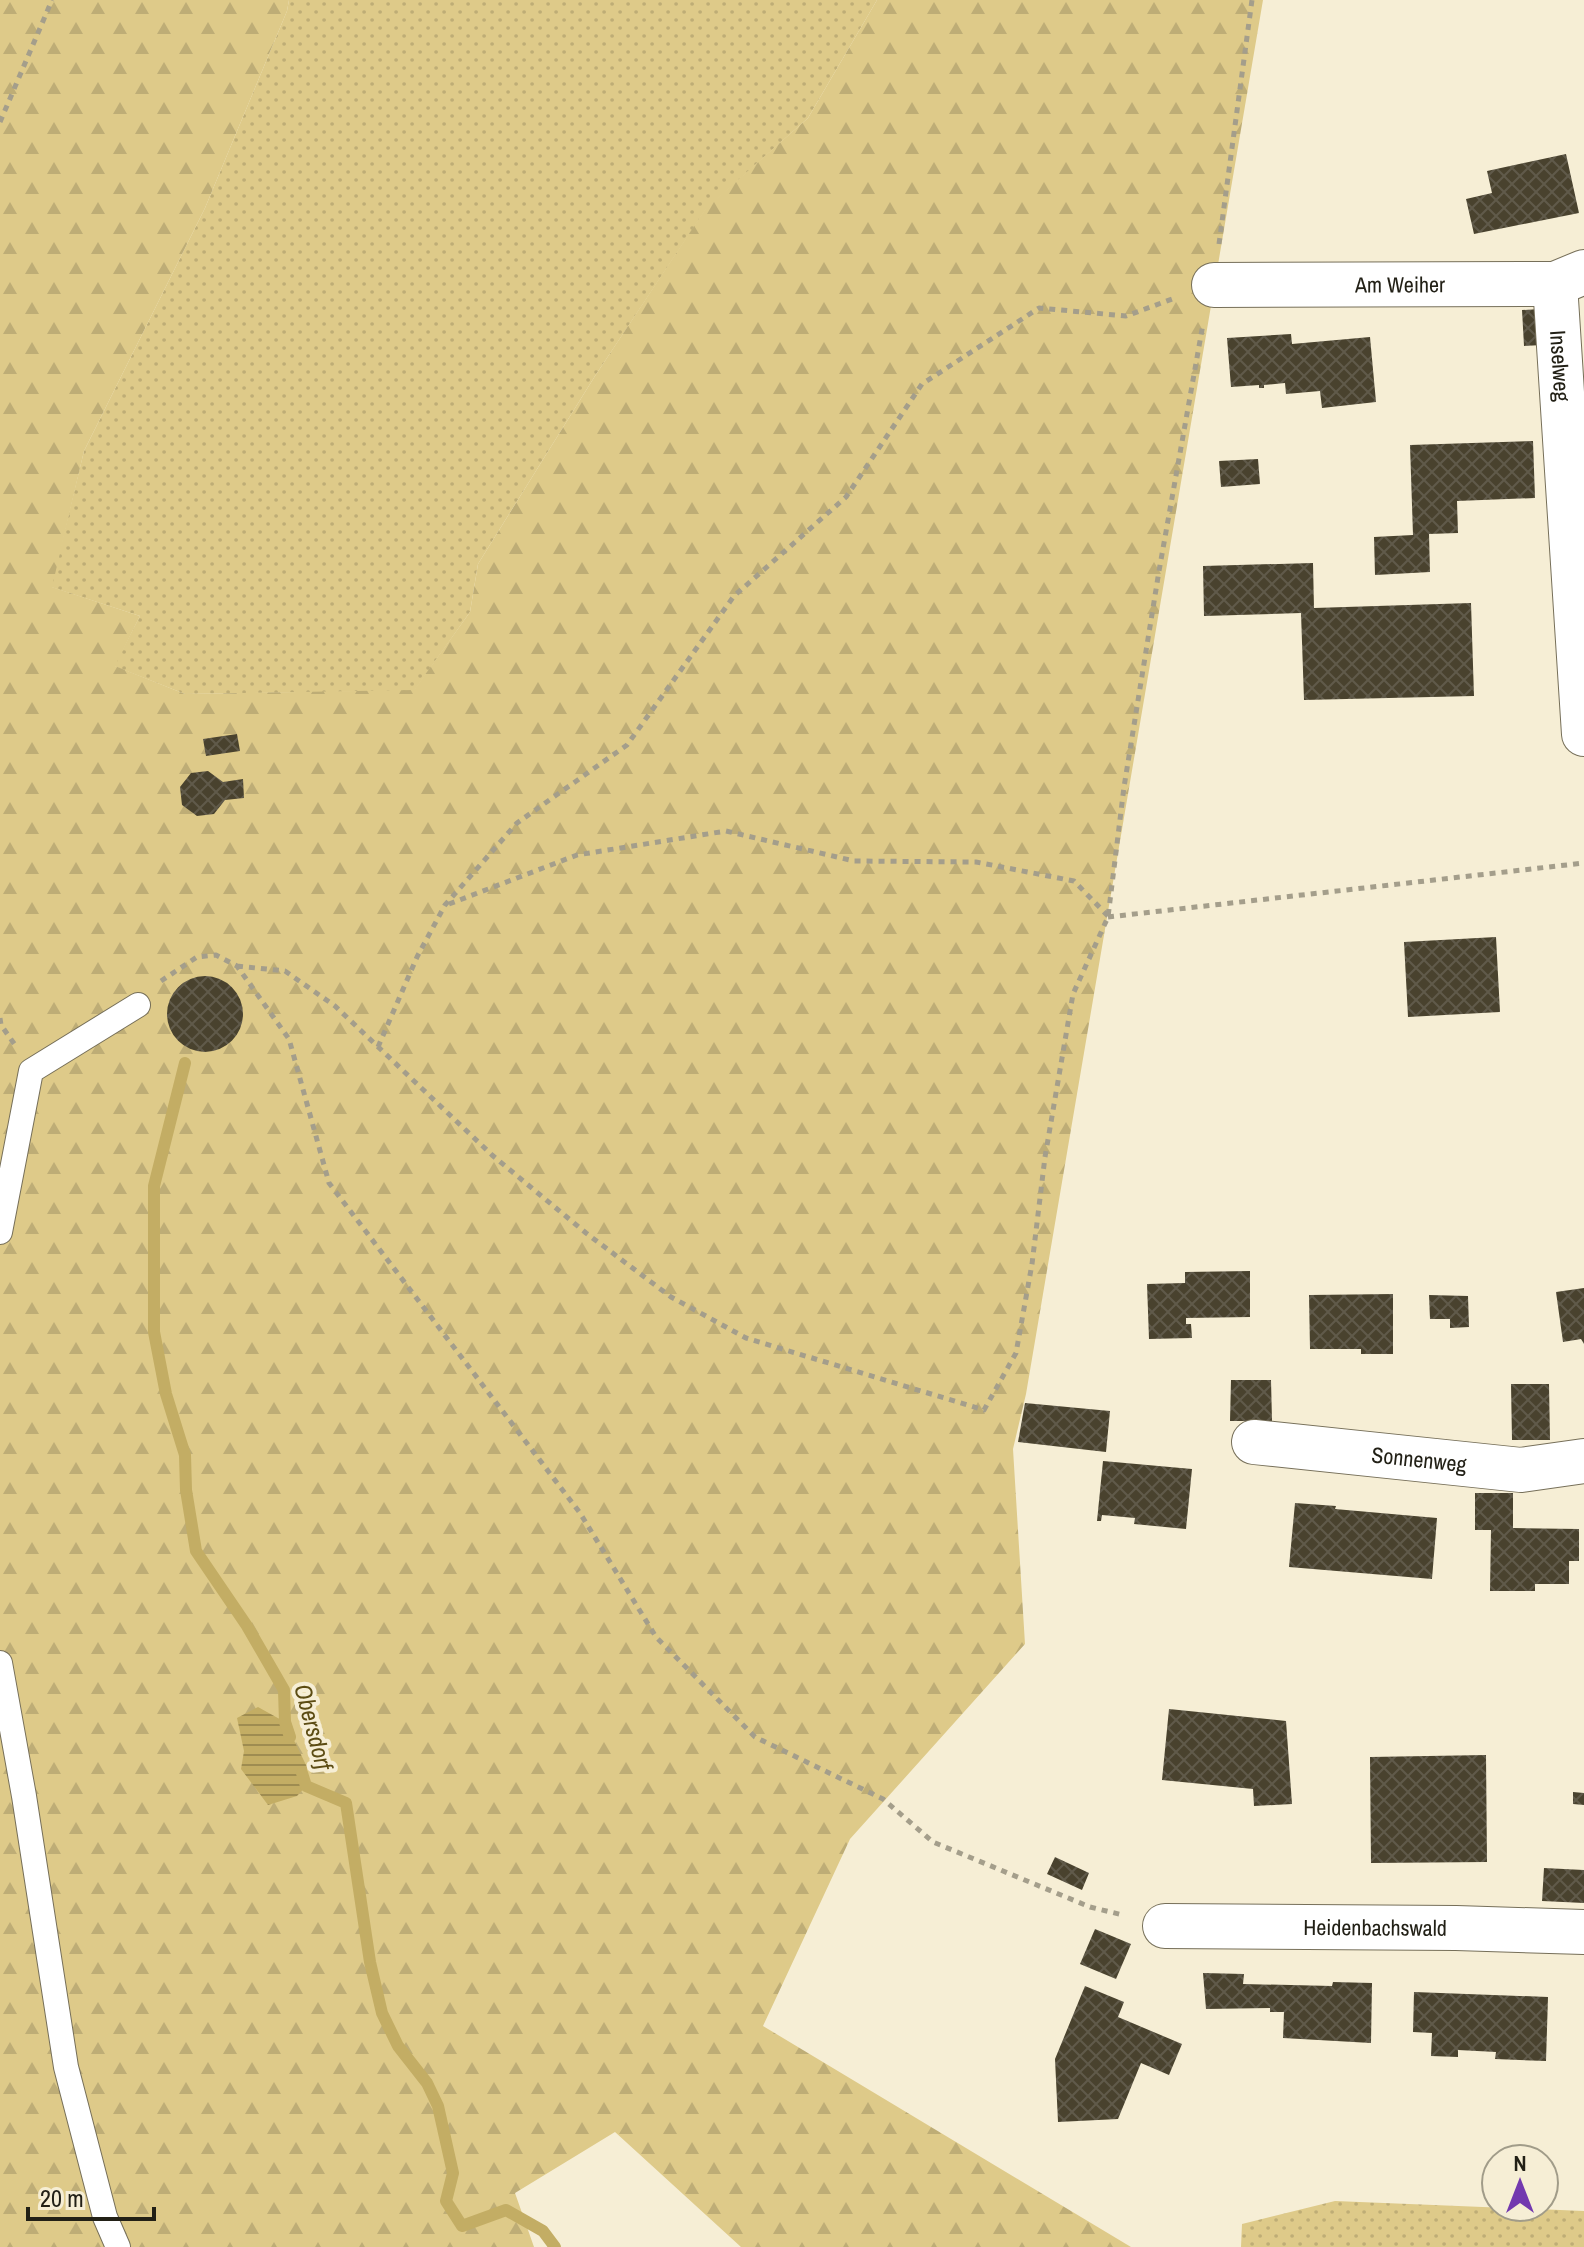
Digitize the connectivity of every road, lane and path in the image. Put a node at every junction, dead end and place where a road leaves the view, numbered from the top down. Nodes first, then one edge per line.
1 (52, 0) edge
2 (1252, 0) edge
3 (0, 122) edge
4 (1570, 278) edge
5 (1214, 285) junction
6 (1584, 734) edge
7 (1584, 863) edge
8 (445, 905) junction
9 (1108, 917) junction
10 (237, 966) junction
11 (138, 1005) joint
12 (378, 1047) junction
13 (0, 1232) edge
14 (1254, 1442) dead end
15 (1584, 1461) edge
16 (0, 1663) edge
17 (1165, 1926) joint
18 (1584, 1932) edge
19 (118, 2247) edge

1 - 3 path
2 - 5 path
4 - 5 street, Am Weiher
4 - 6 street, Inselweg
5 - 8 path
5 - 9 path
7 - 9 path
8 - 9 path
8 - 12 path
9 - 12 path
10 - 11 path
10 - 12 path
10 - 17 path
11 - 13 lane
14 - 15 street, Sonnenweg
16 - 19 lane
17 - 18 street, Heidenbachswald

